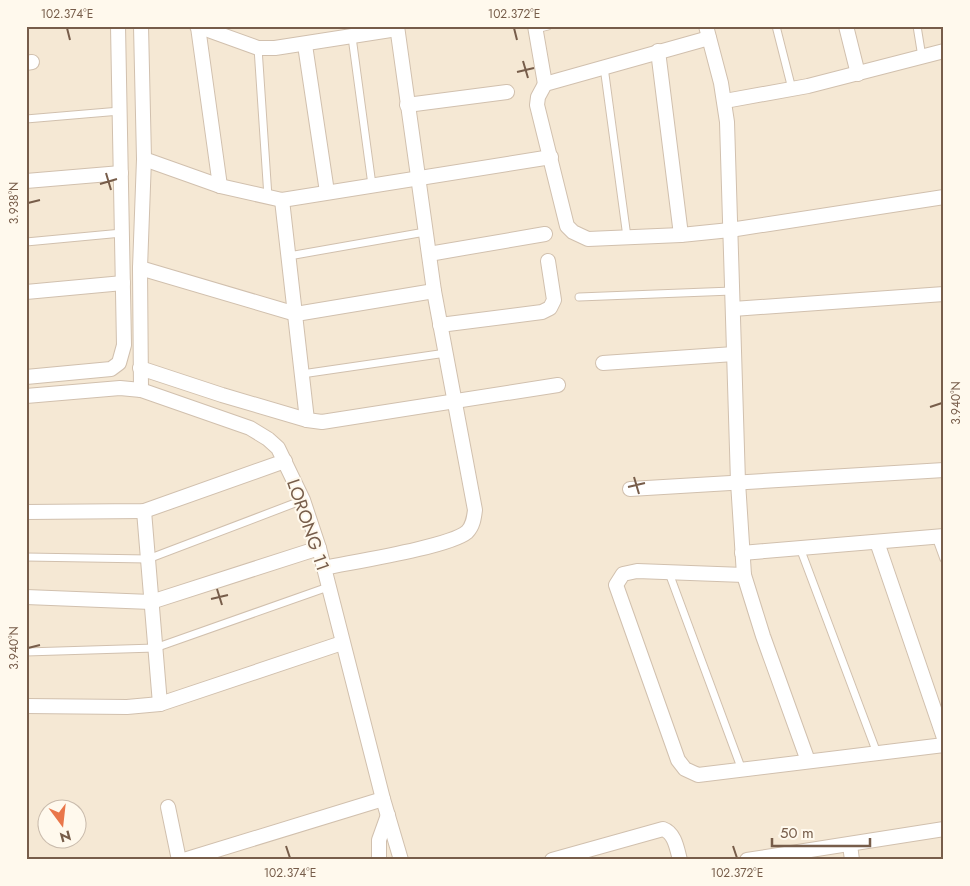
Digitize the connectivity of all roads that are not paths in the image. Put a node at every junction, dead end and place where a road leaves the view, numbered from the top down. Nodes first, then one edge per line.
1 (118, 26) edge
2 (141, 26) edge
3 (197, 26) edge
4 (776, 26) edge
5 (846, 26) edge
6 (917, 26) edge
7 (539, 27) edge
8 (397, 28) edge
9 (707, 32) edge
10 (352, 37) junction
11 (305, 45) junction
12 (258, 48) junction
13 (658, 51) junction
14 (944, 51) edge
15 (922, 57) junction
16 (604, 67) junction
17 (858, 74) junction
18 (545, 84) junction
19 (792, 89) junction
20 (507, 92) dead end
21 (725, 101) junction
22 (407, 104) junction
23 (143, 110) junction
24 (120, 111) junction
25 (26, 119) edge
26 (551, 157) junction
27 (144, 159) junction
28 (121, 172) junction
29 (416, 177) junction
30 (26, 181) edge
31 (372, 185) junction
32 (220, 186) junction
33 (327, 192) junction
34 (268, 197) junction
35 (944, 197) edge
36 (282, 200) junction
37 (730, 230) junction
38 (426, 232) junction
39 (122, 233) junction
40 (545, 234) dead end
41 (681, 235) junction
42 (626, 237) junction
43 (26, 242) edge
44 (429, 254) junction
45 (289, 256) junction
46 (548, 261) dead end
47 (140, 268) junction
48 (123, 283) junction
49 (434, 291) junction
50 (732, 291) junction
51 (26, 292) edge
52 (944, 294) edge
53 (579, 297) dead end
54 (733, 309) junction
55 (296, 314) junction
56 (440, 325) junction
57 (446, 353) junction
58 (734, 354) junction
59 (603, 363) dead end
60 (140, 368) junction
61 (302, 374) junction
62 (26, 377) edge
63 (558, 385) dead end
64 (141, 390) junction
65 (26, 396) edge
66 (455, 402) junction
67 (307, 420) junction
68 (285, 460) junction
69 (944, 470) edge
70 (738, 482) junction
71 (630, 489) dead end
72 (303, 500) junction
73 (144, 511) junction
74 (26, 512) edge
75 (940, 537) edge
76 (877, 542) junction
77 (319, 548) junction
78 (800, 548) junction
79 (742, 553) junction
80 (26, 557) edge
81 (148, 559) junction
82 (944, 559) edge
83 (324, 568) junction
84 (668, 573) junction
85 (744, 575) junction
86 (328, 587) junction
87 (26, 597) edge
88 (151, 602) junction
89 (342, 643) junction
90 (155, 648) junction
91 (26, 652) edge
92 (160, 704) junction
93 (26, 706) edge
94 (944, 738) edge
95 (944, 745) edge
96 (877, 754) junction
97 (808, 761) junction
98 (742, 771) junction
99 (383, 799) junction
100 (168, 808) dead end
101 (388, 815) junction
102 (944, 829) edge
103 (850, 845) junction
104 (787, 857) edge
105 (179, 860) edge
106 (184, 860) edge
107 (379, 860) edge
108 (401, 860) edge
109 (552, 860) edge
110 (680, 860) edge
111 (747, 860) edge
112 (852, 860) edge

1 - 24 street
2 - 23 street
3 - 12 street
3 - 32 street
4 - 19 lane
5 - 17 street
6 - 15 lane
7 - 18 street
8 - 10 street
8 - 22 street
9 - 13 street
9 - 21 street
10 - 11 street
10 - 31 lane
11 - 12 street
11 - 33 street
12 - 34 lane
13 - 16 street
13 - 41 street
14 - 15 street
15 - 17 street
16 - 18 street
16 - 42 lane
17 - 19 street
18 - 26 street
19 - 21 street
20 - 22 street
21 - 37 street
22 - 29 street
23 - 24 street
23 - 27 street
24 - 25 lane
24 - 28 street
26 - 29 street
26 - 42 street
27 - 32 street
27 - 47 street
28 - 30 street
28 - 39 street
29 - 31 street
29 - 38 street
31 - 33 street
32 - 34 street
33 - 36 street
34 - 36 street
35 - 37 street
36 - 45 street
37 - 41 street
37 - 50 street
38 - 44 street
38 - 45 lane
39 - 43 lane
39 - 48 street
40 - 44 street
41 - 42 street
44 - 49 street
45 - 55 street
46 - 56 street
47 - 55 street
47 - 60 street
48 - 51 street
48 - 62 street
49 - 55 street
49 - 56 street
50 - 53 lane
50 - 54 street
52 - 54 street
54 - 58 street
55 - 61 street
56 - 57 street
57 - 61 lane
57 - 66 street
58 - 59 street
58 - 70 street
60 - 64 street
60 - 67 street
61 - 67 street
63 - 66 street
64 - 65 street, LORONG 11
64 - 68 street, LORONG 11
66 - 67 street
66 - 83 street
68 - 72 street, LORONG 11
68 - 73 street
69 - 70 street
70 - 71 street
70 - 79 street
72 - 77 street, LORONG 11
72 - 81 lane
73 - 74 street
73 - 81 street
75 - 76 street
75 - 82 lane
76 - 78 street
76 - 94 street
77 - 83 street, LORONG 11
77 - 88 street
78 - 79 street
78 - 96 lane
79 - 85 street
80 - 81 lane
81 - 88 street
83 - 86 street, LORONG 11
84 - 85 street
84 - 98 lane
84 - 98 street
85 - 97 street
86 - 89 street, LORONG 11
86 - 90 lane
87 - 88 street
88 - 90 street
89 - 92 street
89 - 99 street, LORONG 11
90 - 91 lane
90 - 92 street
92 - 93 street
95 - 96 street
96 - 97 street
97 - 98 street
99 - 101 street, LORONG 11
99 - 106 street
100 - 105 street
101 - 107 street
101 - 108 street, LORONG 11
102 - 103 street
103 - 104 street
103 - 112 street
104 - 111 street
109 - 110 street

